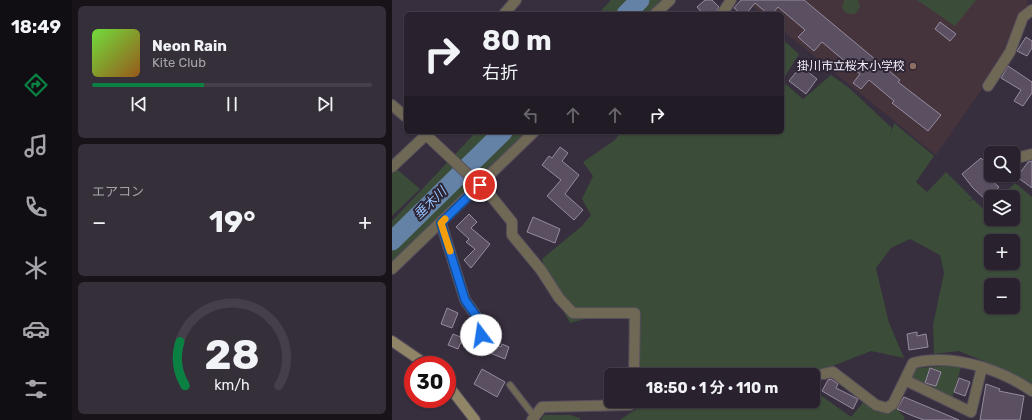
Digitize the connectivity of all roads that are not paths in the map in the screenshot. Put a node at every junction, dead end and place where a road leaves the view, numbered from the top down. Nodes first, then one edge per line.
1 (516, 0) edge
2 (670, 0) edge
3 (731, 0) edge
4 (1032, 10) edge
5 (506, 12) edge
6 (657, 12) edge
7 (723, 12) edge
8 (988, 86) dead end
9 (392, 104) edge
10 (404, 115) edge
11 (424, 134) edge
12 (426, 134) edge
13 (532, 134) edge
14 (1032, 154) edge
15 (1020, 157) edge
16 (392, 167) edge
17 (476, 182) junction
18 (441, 223) junction
19 (392, 270) edge
20 (481, 335) dead end
21 (392, 341) edge
22 (413, 356) edge
23 (982, 367) junction
24 (634, 368) edge
25 (823, 374) dead end
26 (905, 380) junction
27 (510, 385) dead end
28 (1032, 391) edge
29 (456, 393) edge
30 (604, 406) edge
31 (533, 418) edge
32 (475, 420) edge

1 - 5 street
2 - 6 street
3 - 7 street
4 - 8 street
9 - 10 street
11 - 16 street
12 - 17 street
13 - 17 street
14 - 15 street
17 - 18 street
17 - 24 street
18 - 19 street
18 - 20 street
21 - 22 street
23 - 26 street
23 - 26 street
23 - 28 street
25 - 26 street
27 - 31 lane
29 - 32 street
30 - 31 street

